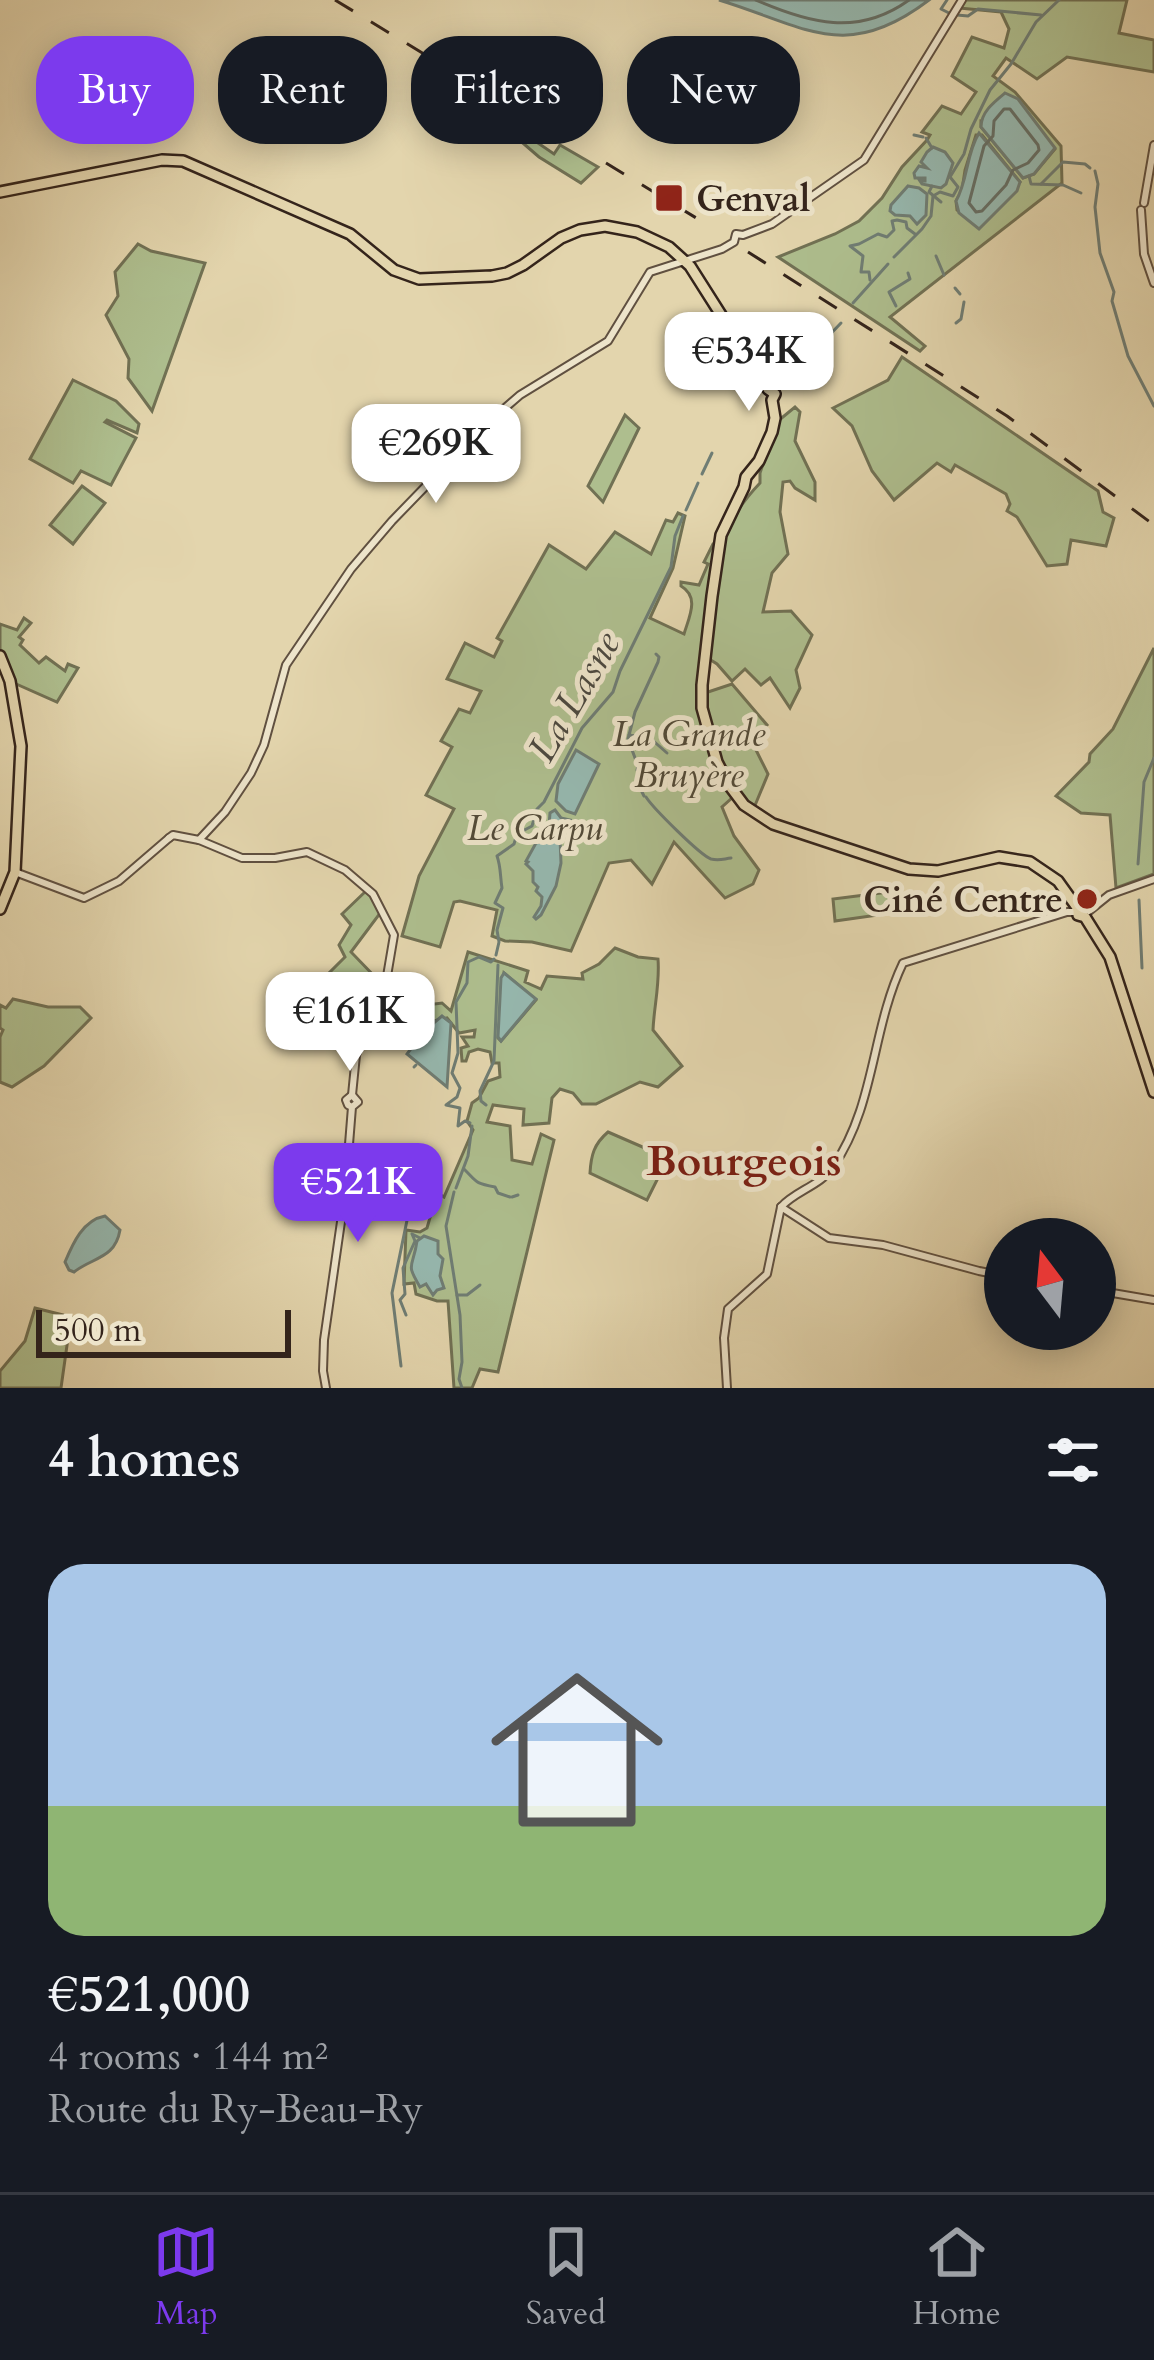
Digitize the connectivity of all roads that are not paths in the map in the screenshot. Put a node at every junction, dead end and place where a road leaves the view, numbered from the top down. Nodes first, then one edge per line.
1 (962, 0) edge
2 (1154, 145) edge
3 (0, 192) edge
4 (686, 261) junction
5 (1154, 283) edge
6 (0, 656) edge
7 (200, 840) junction
8 (15, 867) junction
9 (1154, 879) edge
10 (0, 909) edge
11 (1078, 910) junction
12 (1154, 1092) edge
13 (781, 1207) junction
14 (984, 1272) edge
15 (1116, 1294) edge
16 (1154, 1300) edge
17 (326, 1388) edge
18 (727, 1388) edge

1 - 4 street
2 - 5 street
3 - 4 main road
4 - 7 street
4 - 11 main road
6 - 8 main road
7 - 8 street
7 - 17 street
8 - 10 main road
9 - 11 street
11 - 12 main road
11 - 13 street
13 - 14 street
13 - 18 street
15 - 16 street

